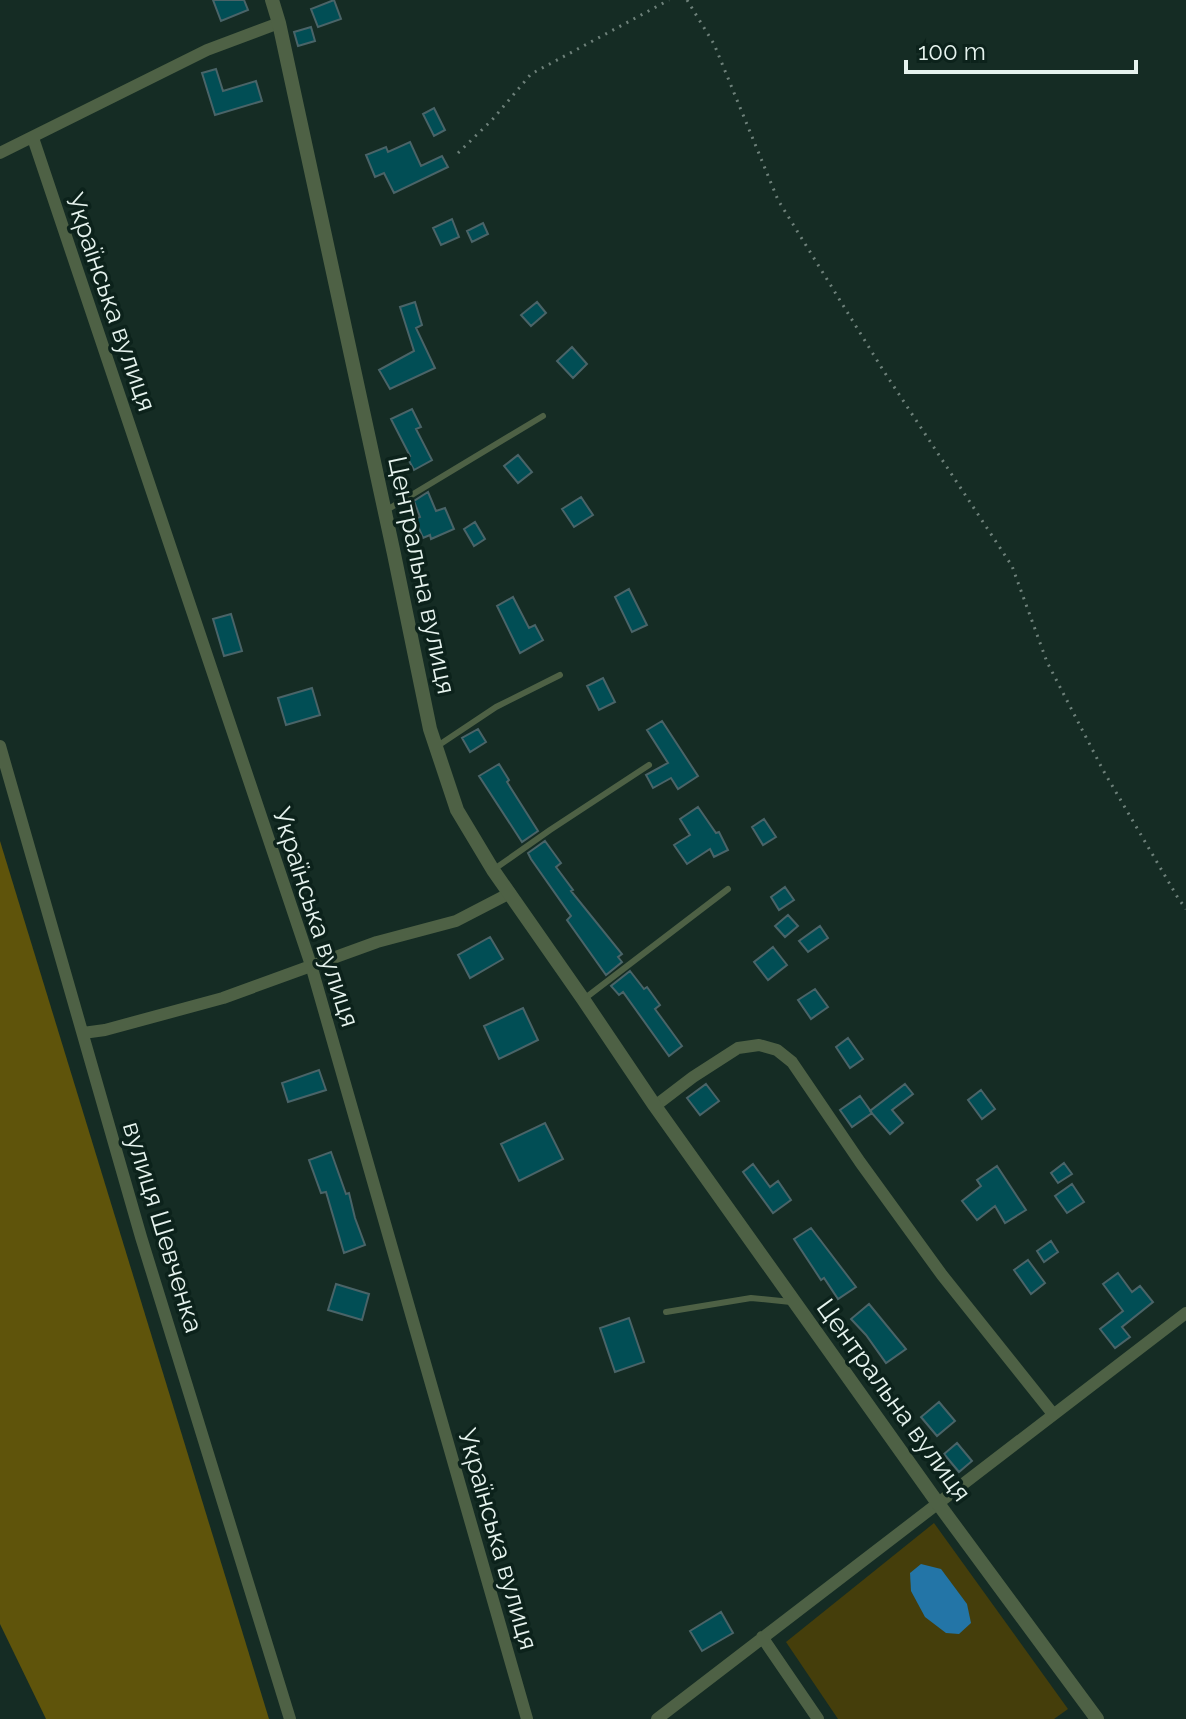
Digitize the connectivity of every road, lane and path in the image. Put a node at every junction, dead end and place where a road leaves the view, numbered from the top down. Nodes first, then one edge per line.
1 (272, 0) edge
2 (669, 0) edge
3 (687, 0) edge
4 (279, 23) junction
5 (33, 138) junction
6 (0, 153) edge
7 (458, 153) dead end
8 (543, 416) dead end
9 (385, 511) junction
10 (560, 675) dead end
11 (0, 746) edge
12 (436, 747) junction
13 (649, 765) dead end
14 (493, 870) junction
15 (728, 889) dead end
16 (510, 893) junction
17 (1186, 909) edge
18 (311, 965) junction
19 (583, 999) junction
20 (83, 1033) junction
21 (655, 1106) junction
22 (795, 1302) junction
23 (666, 1312) dead end
24 (1186, 1313) edge
25 (1053, 1414) junction
26 (937, 1502) junction
27 (762, 1637) junction
28 (290, 1719) edge
29 (527, 1719) edge
30 (657, 1719) edge
31 (818, 1719) edge
32 (1097, 1719) edge

1 - 4 street, Центральна вулиця
2 - 7 path
3 - 17 path
4 - 5 street
4 - 9 street, Центральна вулиця
5 - 6 street
5 - 18 street, Українська вулиця
8 - 9 lane
9 - 12 street, Центральна вулиця
10 - 12 lane
11 - 20 street, вулиця Шевченка
12 - 14 street, Центральна вулиця
13 - 14 lane
14 - 16 street, Центральна вулиця
15 - 19 lane
16 - 18 street
16 - 19 street, Центральна вулиця
18 - 20 street
18 - 29 street, Українська вулиця
19 - 21 street, Центральна вулиця
20 - 28 street, вулиця Шевченка
21 - 22 street, Центральна вулиця
21 - 25 street
22 - 23 lane
22 - 26 street, Центральна вулиця
24 - 25 street
25 - 26 street
26 - 27 street
26 - 32 street, Центральна вулиця
27 - 30 street
27 - 31 street

